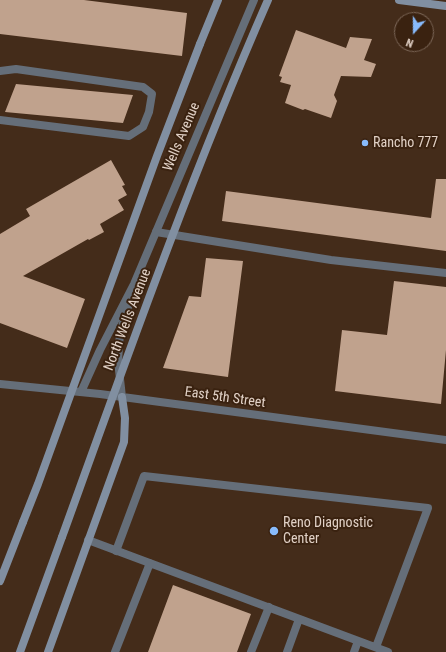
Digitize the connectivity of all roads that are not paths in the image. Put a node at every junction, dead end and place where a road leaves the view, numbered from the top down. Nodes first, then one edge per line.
1 (218, 0) edge
2 (254, 0) edge
3 (268, 0) edge
4 (399, 0) edge
5 (446, 6) edge
6 (0, 71) edge
7 (0, 120) edge
8 (156, 232) junction
9 (446, 273) edge
10 (134, 284) junction
11 (0, 384) edge
12 (81, 392) junction
13 (122, 397) junction
14 (446, 440) edge
15 (88, 540) junction
16 (116, 550) junction
17 (150, 563) junction
18 (0, 581) edge
19 (269, 607) junction
20 (299, 619) junction
21 (358, 641) junction
22 (376, 647) junction
23 (20, 652) edge
24 (48, 652) edge
25 (115, 652) edge
26 (251, 652) edge
27 (287, 652) edge
28 (354, 652) edge
29 (388, 652) edge

1 - 18 main road, North Wells Avenue, bridge
2 - 8 street, Wells Avenue
3 - 23 main road, North Wells Avenue, bridge
4 - 5 main road
6 - 7 street
8 - 9 street
8 - 10 street, Wells Avenue
10 - 12 street, Wells Avenue
10 - 13 street, Wells Avenue
11 - 12 street, East 5th Street
12 - 13 street, East 5th Street
13 - 14 street, East 5th Street
13 - 15 main road
15 - 16 street
15 - 24 main road
16 - 17 street
16 - 22 street
17 - 19 street
17 - 25 street
19 - 20 street
19 - 26 street
20 - 21 street
20 - 27 street
21 - 22 street
21 - 28 street
22 - 29 street

